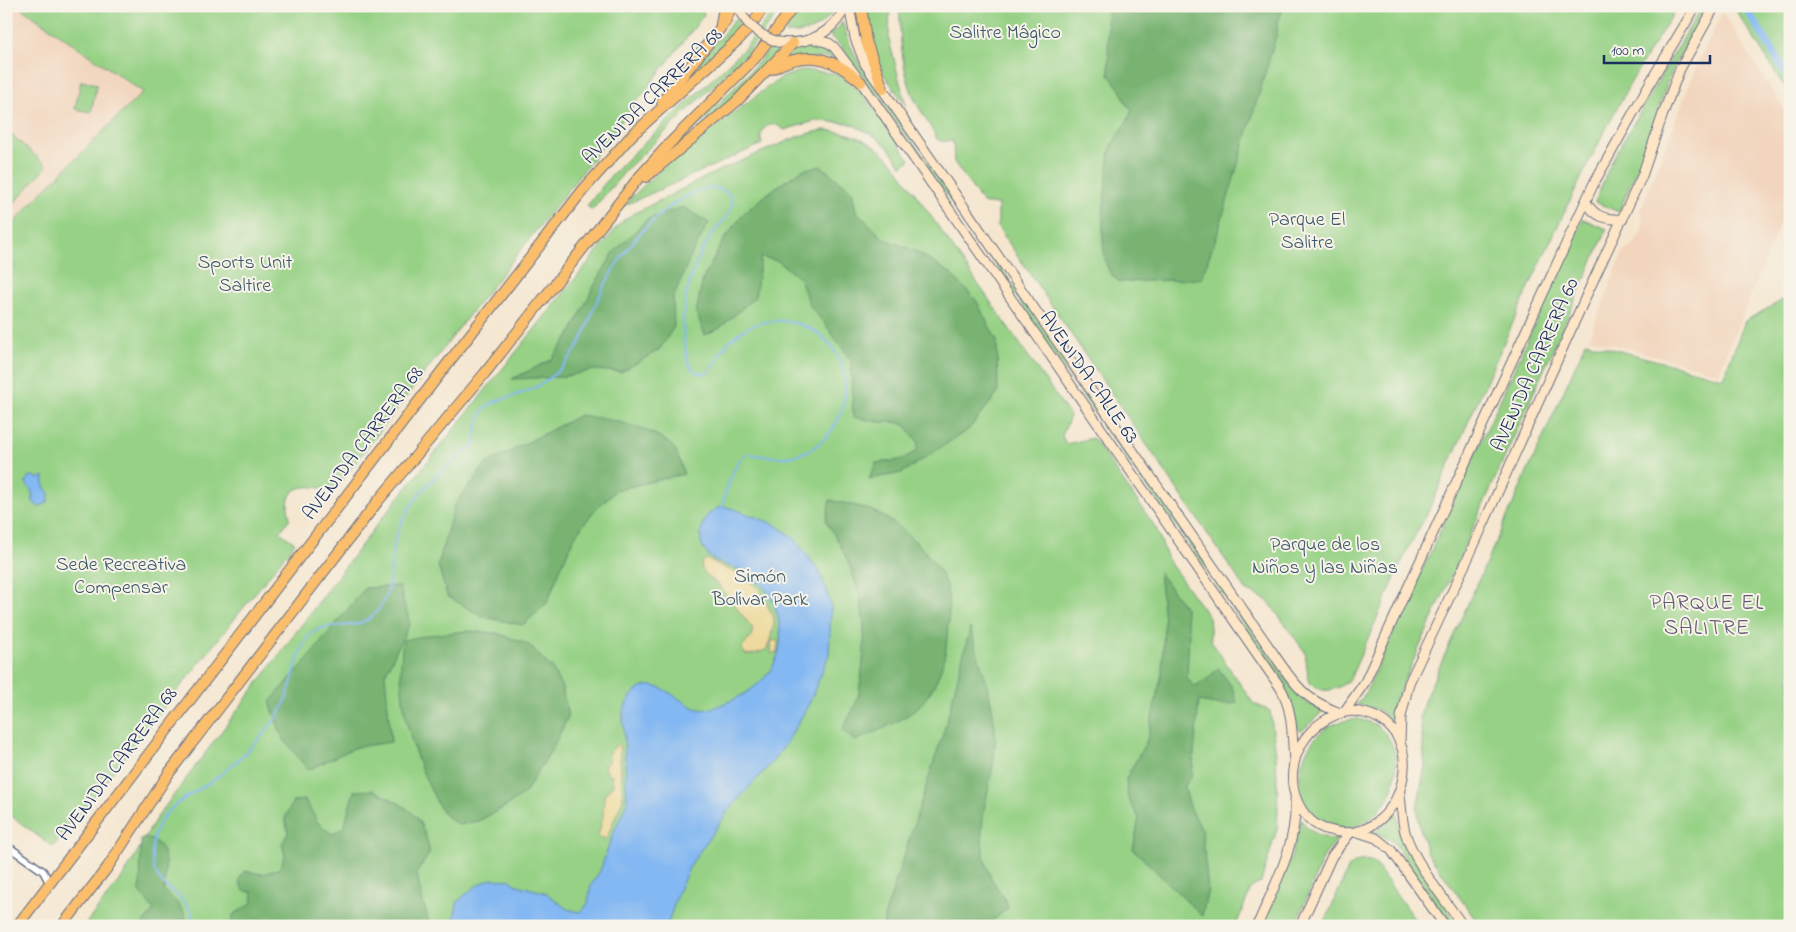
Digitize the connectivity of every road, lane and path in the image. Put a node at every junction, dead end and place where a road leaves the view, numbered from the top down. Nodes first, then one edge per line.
1 (724, 6) edge
2 (764, 6) edge
3 (794, 6) edge
4 (847, 6) edge
5 (861, 6) edge
6 (1696, 6) edge
7 (1715, 6) edge
8 (737, 8) edge
9 (717, 34) junction
10 (813, 39) junction
11 (793, 43) junction
12 (763, 75) junction
13 (861, 82) junction
14 (883, 89) junction
15 (649, 119) junction
16 (627, 192) junction
17 (1586, 202) junction
18 (1623, 219) junction
19 (1040, 315) junction
20 (1028, 323) junction
21 (1342, 712) junction
22 (1400, 741) junction
23 (1294, 761) junction
24 (1400, 793) junction
25 (1294, 794) junction
26 (1354, 833) junction
27 (6, 844) edge
28 (50, 884) junction
29 (17, 926) edge
30 (62, 926) edge
31 (1257, 926) edge
32 (1300, 926) edge
33 (1445, 926) edge
34 (1463, 926) edge

1 - 9 main road
2 - 15 main road, AVENIDA CARRERA 68
3 - 16 main road
4 - 10 main road
4 - 14 main road, AVENIDA CALLE 63
5 - 14 main road
6 - 17 main road, AVENIDA CARRERA 60
7 - 18 main road, AVENIDA CARRERA 60
8 - 9 main road
8 - 11 main road, bridge
9 - 15 main road
10 - 11 main road
10 - 13 main road, AVENIDA CALLE 63
11 - 12 main road
12 - 13 main road
12 - 16 main road
13 - 20 main road, AVENIDA CALLE 63
14 - 19 main road, AVENIDA CALLE 63
15 - 28 main road, AVENIDA CARRERA 68
16 - 30 main road
17 - 18 main road
17 - 21 main road, AVENIDA CARRERA 60
18 - 22 main road, AVENIDA CARRERA 60
19 - 20 main road
19 - 21 main road, AVENIDA CALLE 63
20 - 23 main road, AVENIDA CALLE 63
21 - 22 main road
21 - 23 main road
22 - 24 main road
23 - 25 main road
24 - 26 main road
24 - 34 main road
25 - 26 main road
25 - 31 main road
26 - 32 main road
26 - 33 main road
27 - 28 street
28 - 29 main road, AVENIDA CARRERA 68

